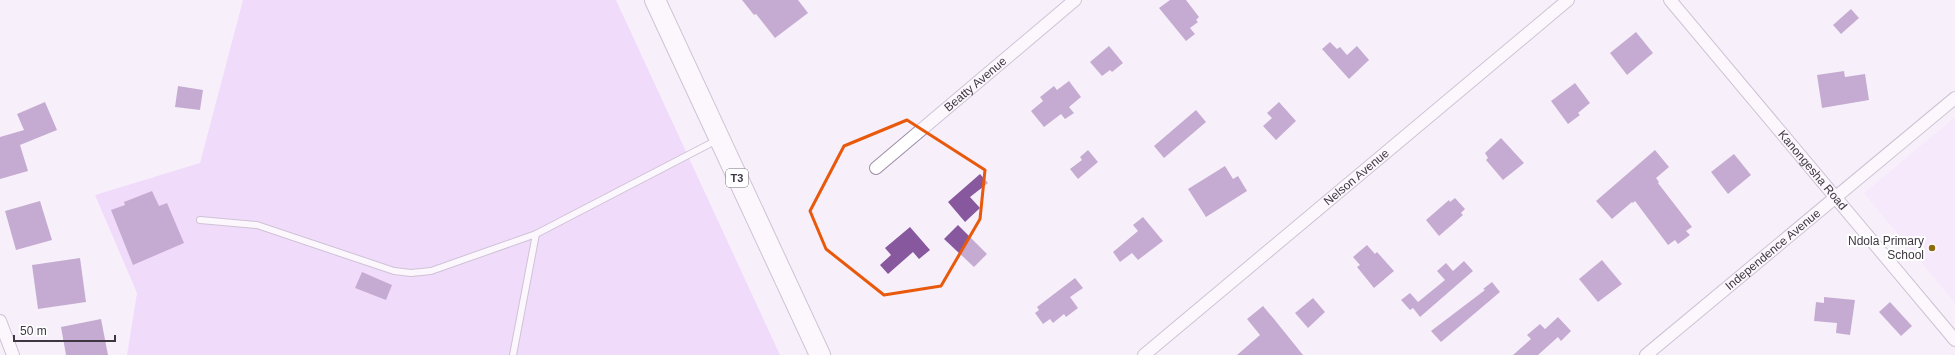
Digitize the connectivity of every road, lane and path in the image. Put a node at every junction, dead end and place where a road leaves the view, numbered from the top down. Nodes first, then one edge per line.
1 (655, 0) edge
2 (1075, 0) edge
3 (1568, 0) edge
4 (1670, 0) edge
5 (1955, 98) edge
6 (719, 139) junction
7 (876, 168) dead end
8 (1836, 196) junction
9 (200, 220) dead end
10 (536, 234) junction
11 (0, 321) edge
12 (1955, 340) edge
13 (13, 355) edge
14 (513, 355) edge
15 (820, 355) edge
16 (1144, 355) edge
17 (1646, 355) edge

1 - 6 highway, T3
2 - 7 street, Beatty Avenue
3 - 16 street, Nelson Avenue
4 - 8 street, Kanongesha Road
5 - 8 street, Independence Avenue
6 - 10 lane
6 - 15 highway, T3
8 - 12 street, Kanongesha Road
8 - 17 street, Independence Avenue
9 - 10 lane
10 - 14 lane
11 - 13 street

